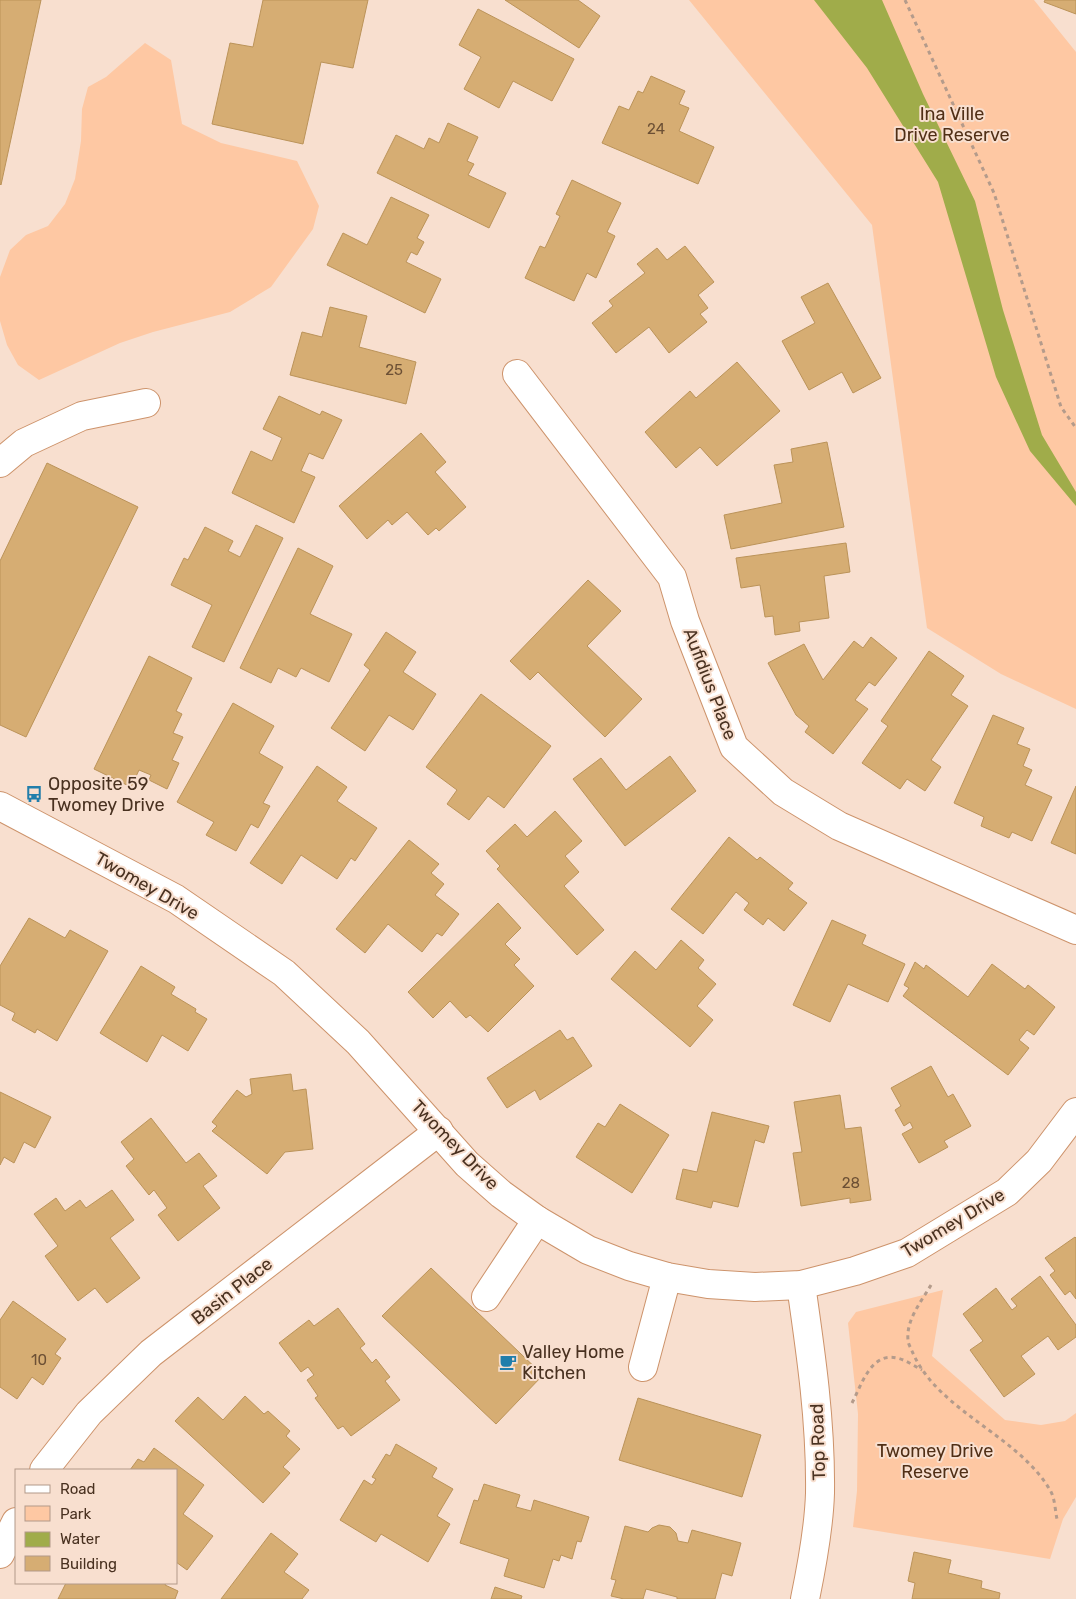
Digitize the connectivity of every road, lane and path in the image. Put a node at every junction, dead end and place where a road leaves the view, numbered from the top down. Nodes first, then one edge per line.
1 (906, 0) edge
2 (517, 374) dead end
3 (146, 403) dead end
4 (1076, 428) edge
5 (0, 464) edge
6 (0, 806) edge
7 (1076, 930) edge
8 (1076, 1112) edge
9 (439, 1131) junction
10 (537, 1220) junction
11 (667, 1276) junction
12 (801, 1285) junction
13 (931, 1285) dead end
14 (486, 1297) dead end
15 (643, 1367) dead end
16 (922, 1370) junction
17 (852, 1403) dead end
18 (45, 1469) edge
19 (1058, 1519) dead end
20 (15, 1524) edge
21 (0, 1554) edge
22 (805, 1599) edge

1 - 4 path
2 - 7 street, Aufidius Place
3 - 5 street
6 - 9 street, Twomey Drive
8 - 12 street, Twomey Drive
9 - 10 street, Twomey Drive
9 - 18 street, Basin Place
10 - 11 street, Twomey Drive
10 - 14 street
11 - 12 street, Twomey Drive
11 - 15 street
12 - 22 street, Top Road
13 - 16 path
16 - 17 path
16 - 19 path
20 - 21 street

